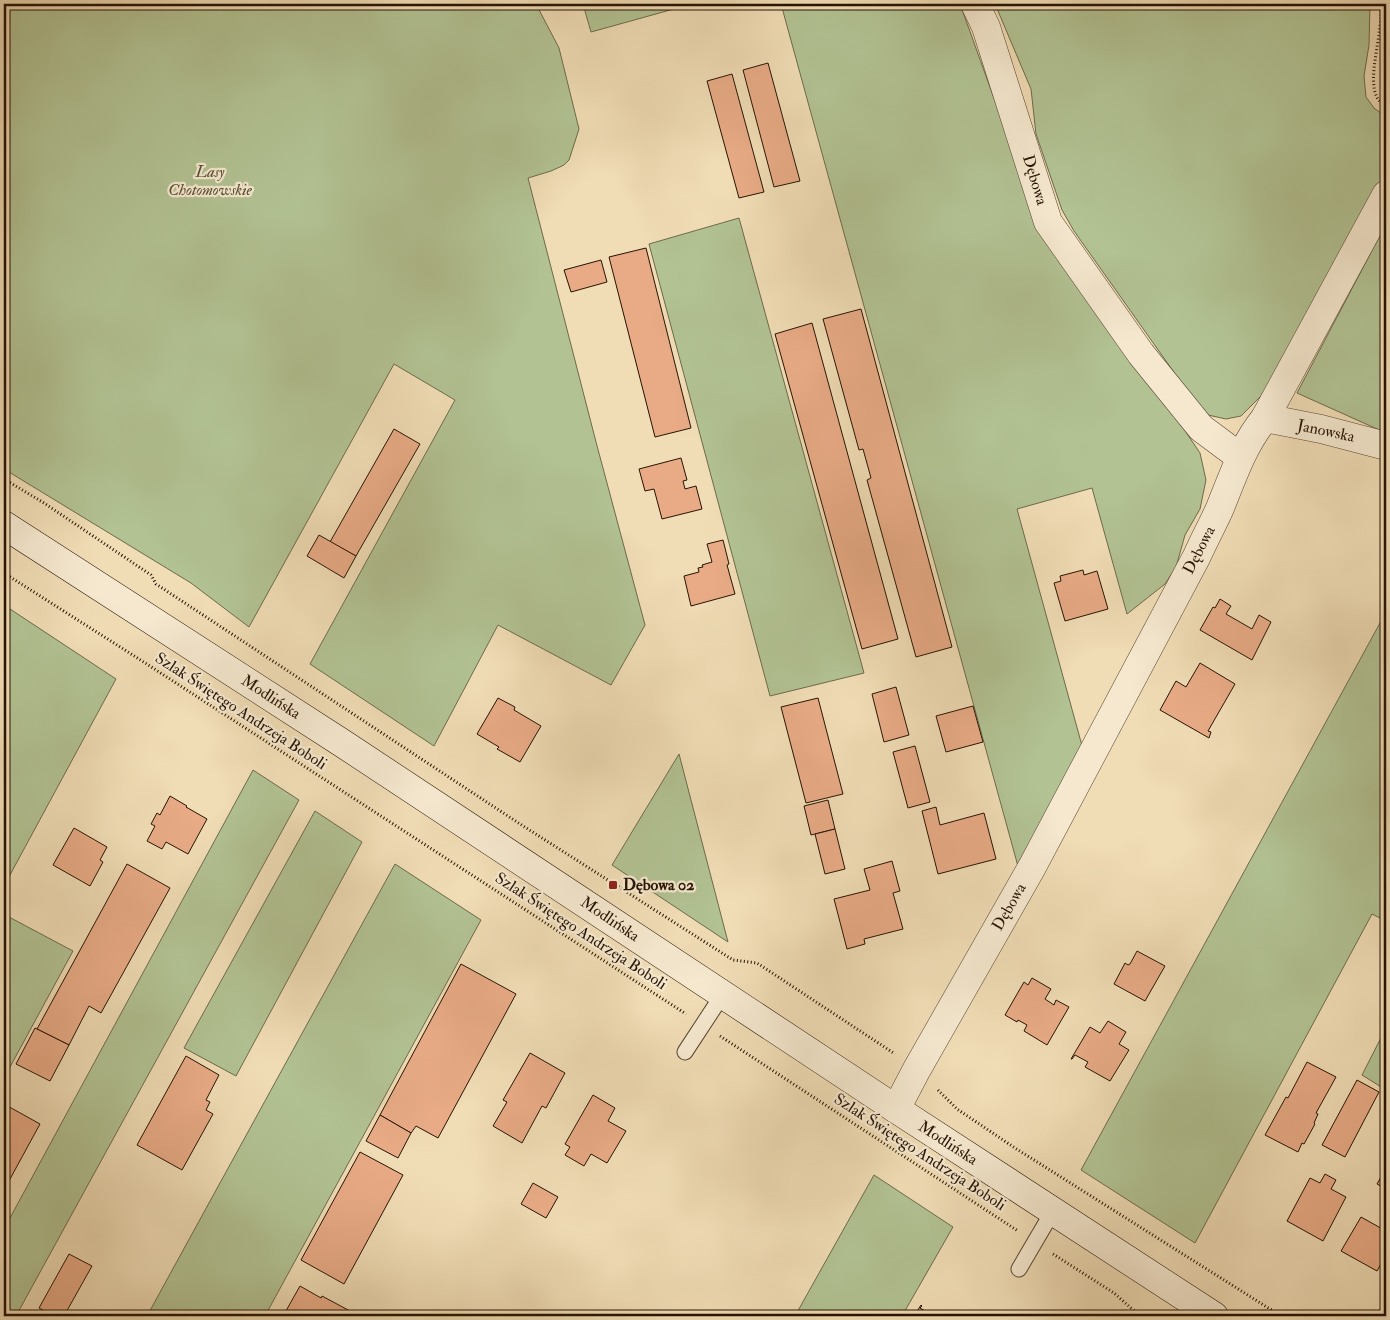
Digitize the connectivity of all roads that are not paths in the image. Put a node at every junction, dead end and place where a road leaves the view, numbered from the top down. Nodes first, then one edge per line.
1 (975, 4) edge
2 (1386, 195) edge
3 (1265, 418) junction
4 (1386, 446) edge
5 (1240, 457) junction
6 (4, 525) edge
7 (723, 994) junction
8 (685, 1052) dead end
9 (896, 1109) junction
10 (1053, 1211) junction
11 (1019, 1269) dead end
12 (1214, 1316) edge

1 - 5 street, Dębowa
2 - 3 street
3 - 4 street, Janowska
3 - 5 street
5 - 9 street, Dębowa
6 - 7 street, Modlińska
7 - 8 lane
7 - 9 street, Modlińska
9 - 10 street, Modlińska
10 - 11 lane
10 - 12 street, Modlińska

